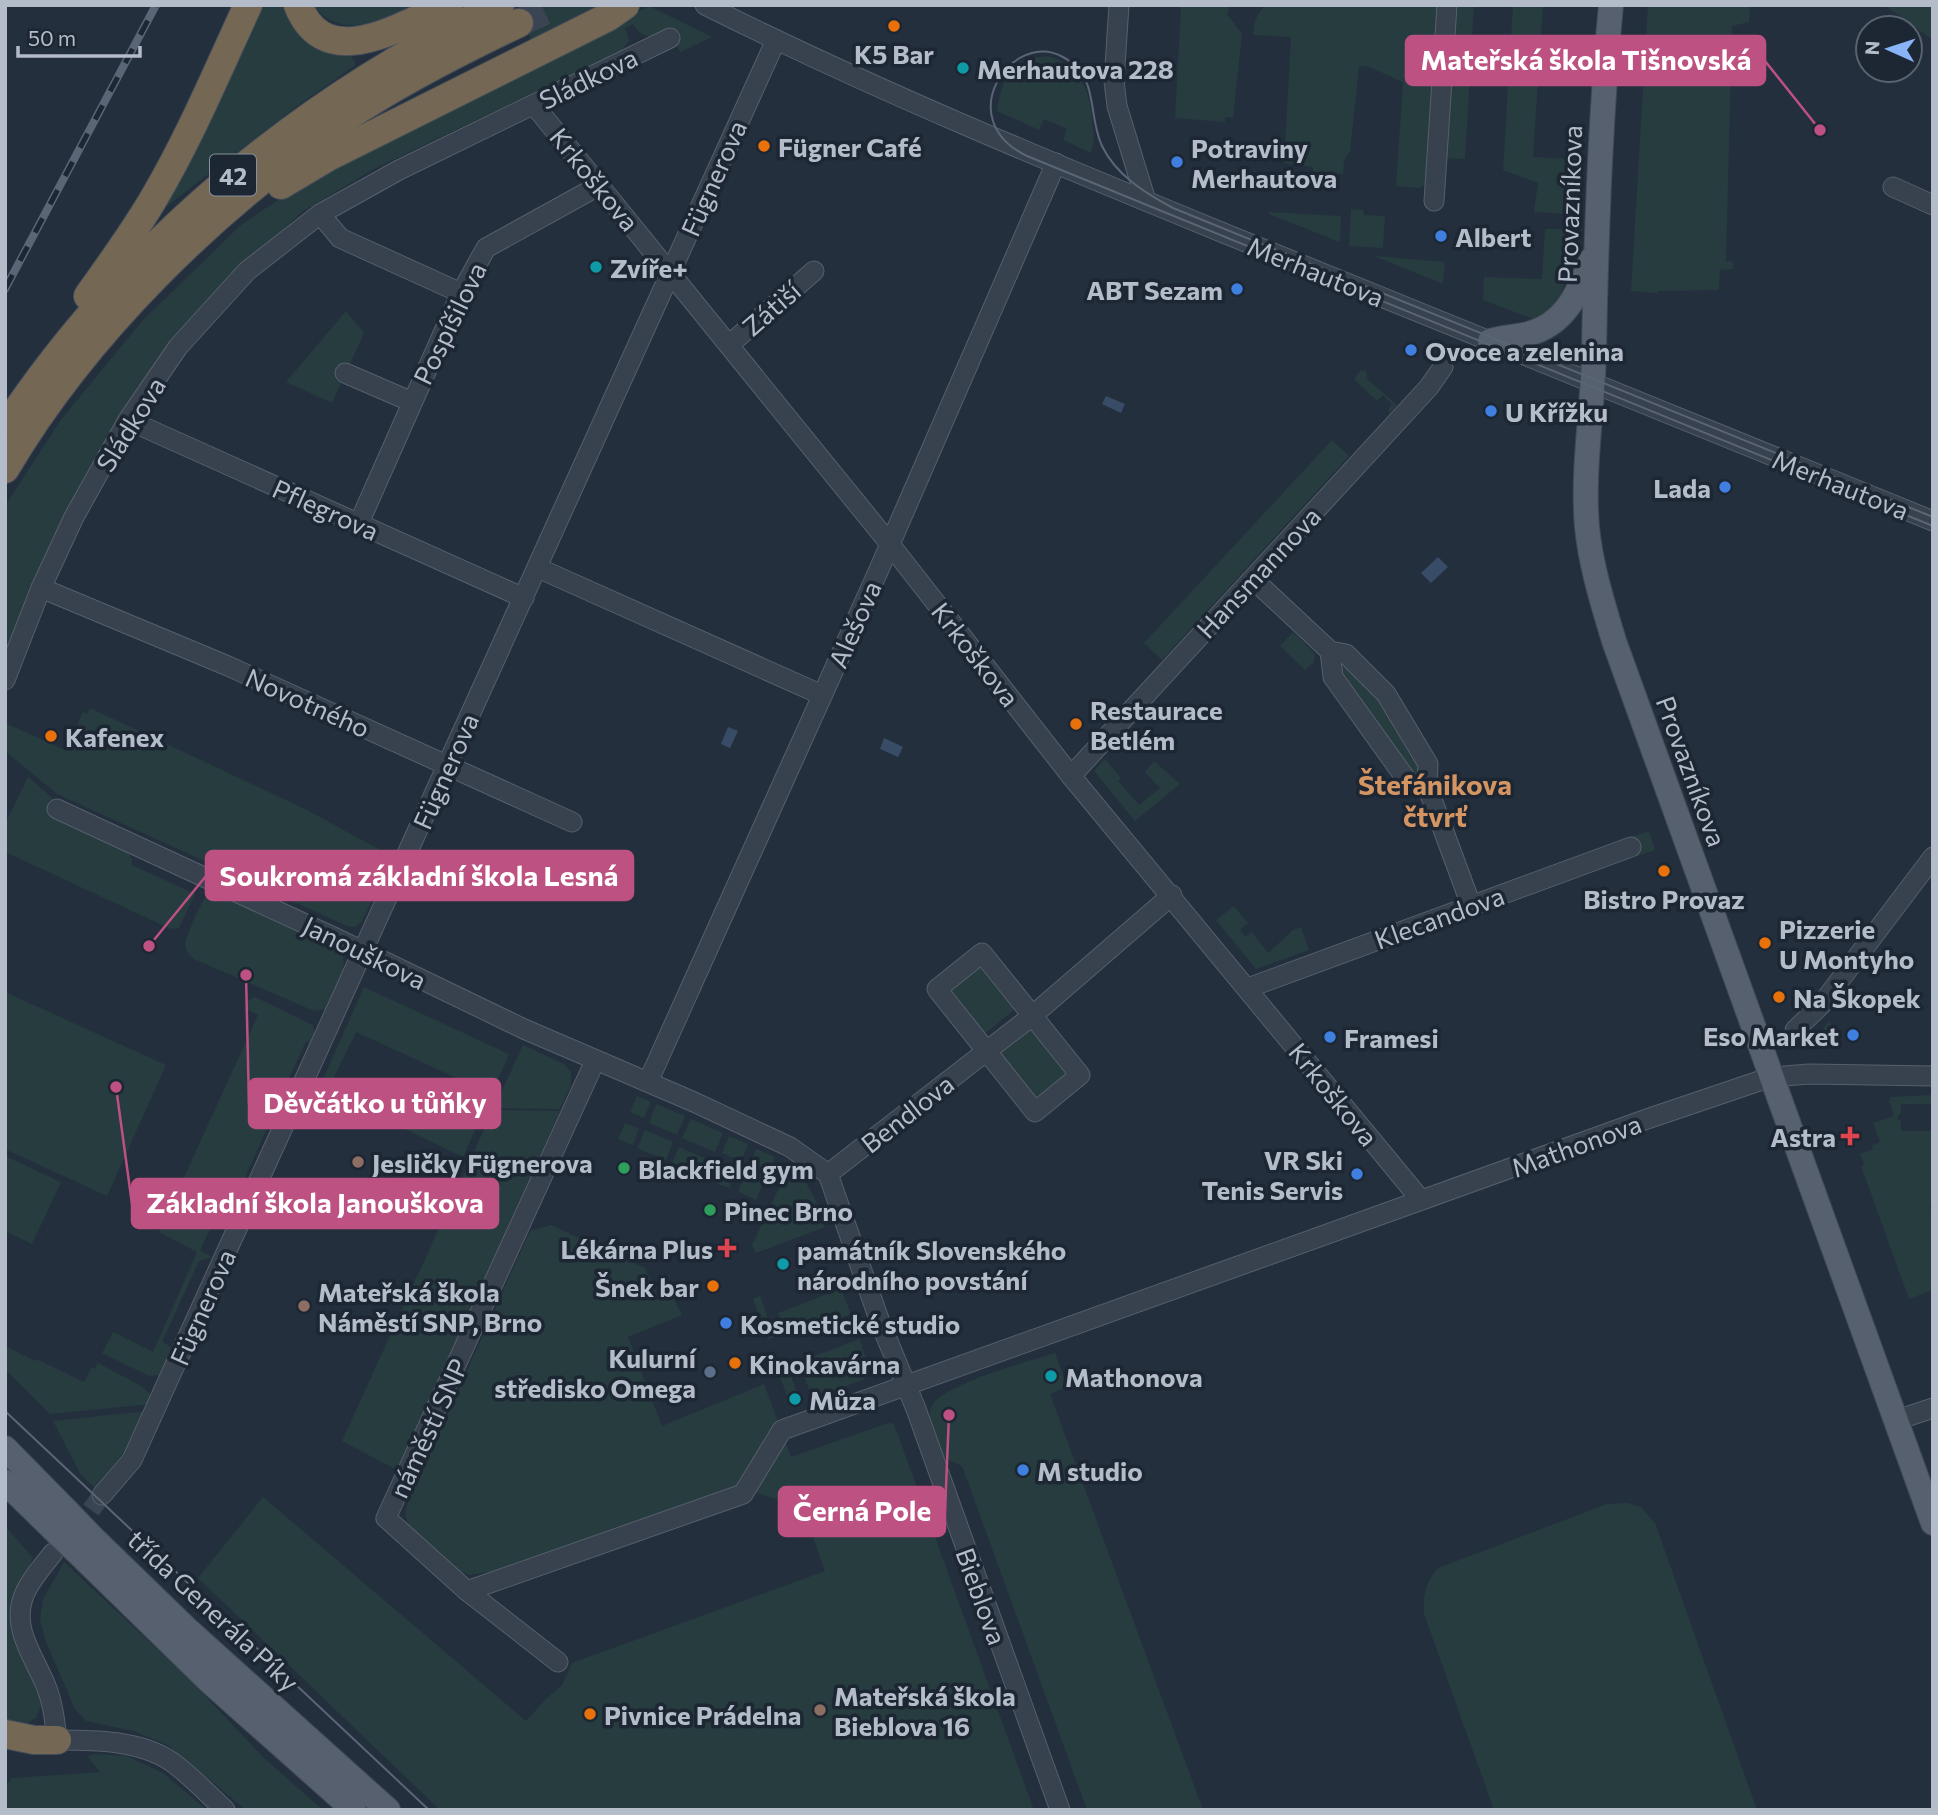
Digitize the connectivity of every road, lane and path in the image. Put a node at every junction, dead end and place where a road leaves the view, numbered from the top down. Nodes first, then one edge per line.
1 (248, 5) edge
2 (298, 5) edge
3 (449, 5) edge
4 (625, 5) edge
5 (705, 5) edge
6 (1119, 5) edge
7 (1447, 5) edge
8 (1611, 5) edge
9 (510, 14) edge
10 (670, 38) dead end
11 (776, 40) junction
12 (534, 105) junction
13 (1056, 163) junction
14 (600, 185) junction
15 (1893, 187) dead end
16 (1146, 201) junction
17 (1434, 201) dead end
18 (1933, 205) edge
19 (320, 214) junction
20 (1597, 243) junction
21 (164, 268) junction
22 (814, 271) dead end
23 (671, 272) junction
24 (461, 293) junction
25 (1490, 341) junction
26 (729, 345) junction
27 (1443, 367) dead end
28 (345, 373) dead end
29 (1593, 384) junction
30 (412, 402) junction
31 (12, 418) edge
32 (128, 420) junction
33 (5, 469) edge
34 (1933, 522) edge
35 (359, 523) junction
36 (889, 543) junction
37 (538, 568) junction
38 (1252, 579) junction
39 (41, 588) junction
40 (524, 598) junction
41 (1330, 651) junction
42 (5, 680) edge
43 (822, 695) junction
44 (447, 765) junction
45 (1071, 776) junction
46 (1427, 786) junction
47 (57, 809) dead end
48 (572, 822) dead end
49 (1631, 847) dead end
50 (1933, 857) edge
51 (1172, 895) junction
52 (1471, 905) junction
53 (364, 952) junction
54 (1248, 988) junction
55 (1032, 1016) junction
56 (1795, 1030) dead end
57 (986, 1051) junction
58 (595, 1061) junction
59 (1933, 1076) edge
60 (1772, 1077) junction
61 (648, 1082) junction
62 (828, 1174) junction
63 (1422, 1200) junction
64 (905, 1384) junction
65 (1933, 1408) edge
66 (1897, 1420) junction
67 (5, 1447) edge
68 (5, 1482) edge
69 (1933, 1523) edge
70 (77, 1525) junction
71 (467, 1591) junction
72 (558, 1662) dead end
73 (5, 1734) edge
74 (45, 1740) junction
75 (5, 1753) edge
76 (1058, 1809) edge
77 (225, 1810) edge
78 (354, 1810) edge
79 (388, 1810) edge

1 - 31 highway, 42
2 - 3 highway
4 - 21 highway, 42
5 - 11 street, Merhautova
6 - 16 street
7 - 17 street
8 - 20 main road, Provazníkova
9 - 21 highway, 42
9 - 31 highway, 42
10 - 12 street, Sládkova
11 - 13 street, Merhautova
11 - 23 street, Fügnerova
12 - 14 street, Krkoškova
12 - 19 street, Sládkova
13 - 16 street, Merhautova
13 - 36 street, Alešova
14 - 23 street, Krkoškova
14 - 24 street, Pospíšilova
15 - 18 street
16 - 25 street, Merhautova
19 - 24 street
19 - 32 street, Sládkova
20 - 25 main road
20 - 29 main road, Provazníkova
21 - 33 highway, 42
22 - 26 street, Zátiší
23 - 26 street, Krkoškova
23 - 37 street, Fügnerova
24 - 30 street, Pospíšilova
25 - 29 street, Merhautova
26 - 36 street, Krkoškova
27 - 38 street, Hansmannova
28 - 30 street, Pospíšilova
29 - 34 street, Merhautova
29 - 60 main road, Provazníkova
30 - 35 street, Pospíšilova
32 - 35 street, Pflegrova
32 - 39 street, Sládkova
35 - 40 street, Pflegrova
36 - 43 street, Alešova
36 - 45 street, Krkoškova
37 - 40 street, Fügnerova
37 - 43 street
38 - 41 street
38 - 45 street, Hansmannova
39 - 42 street, Sládkova
39 - 44 street, Novotného
40 - 44 street, Fügnerova
41 - 46 street
41 - 46 street
43 - 61 street, Alešova
44 - 48 street, Novotného
44 - 53 street, Fügnerova
45 - 51 street, Krkoškova
46 - 52 street
47 - 53 street, Janouškova
49 - 52 street, Klecandova
50 - 56 street
51 - 54 street, Krkoškova
51 - 55 street, Bendlova
52 - 54 street, Klecandova
53 - 58 street, Janouškova
53 - 70 street, Fügnerova
54 - 63 street, Krkoškova
55 - 57 street, Bendlova
55 - 57 street
55 - 57 street
57 - 62 street, Bendlova
58 - 61 street
58 - 71 street, náměstí SNP
59 - 60 street, Mathonova
60 - 63 street, Mathonova
60 - 66 main road, Provazníkova
61 - 62 street
62 - 64 street
63 - 64 street, Mathonova
64 - 71 street
64 - 76 street, Bieblova
65 - 66 street
66 - 69 main road, Provazníkova
67 - 70 main road, třída Generála Píky
68 - 70 main road, třída Generála Píky
70 - 74 street, Fügnerova
70 - 78 main road, třída Generála Píky
70 - 79 main road, třída Generála Píky
71 - 72 street, náměstí SNP
73 - 74 highway
74 - 75 highway
74 - 77 street

